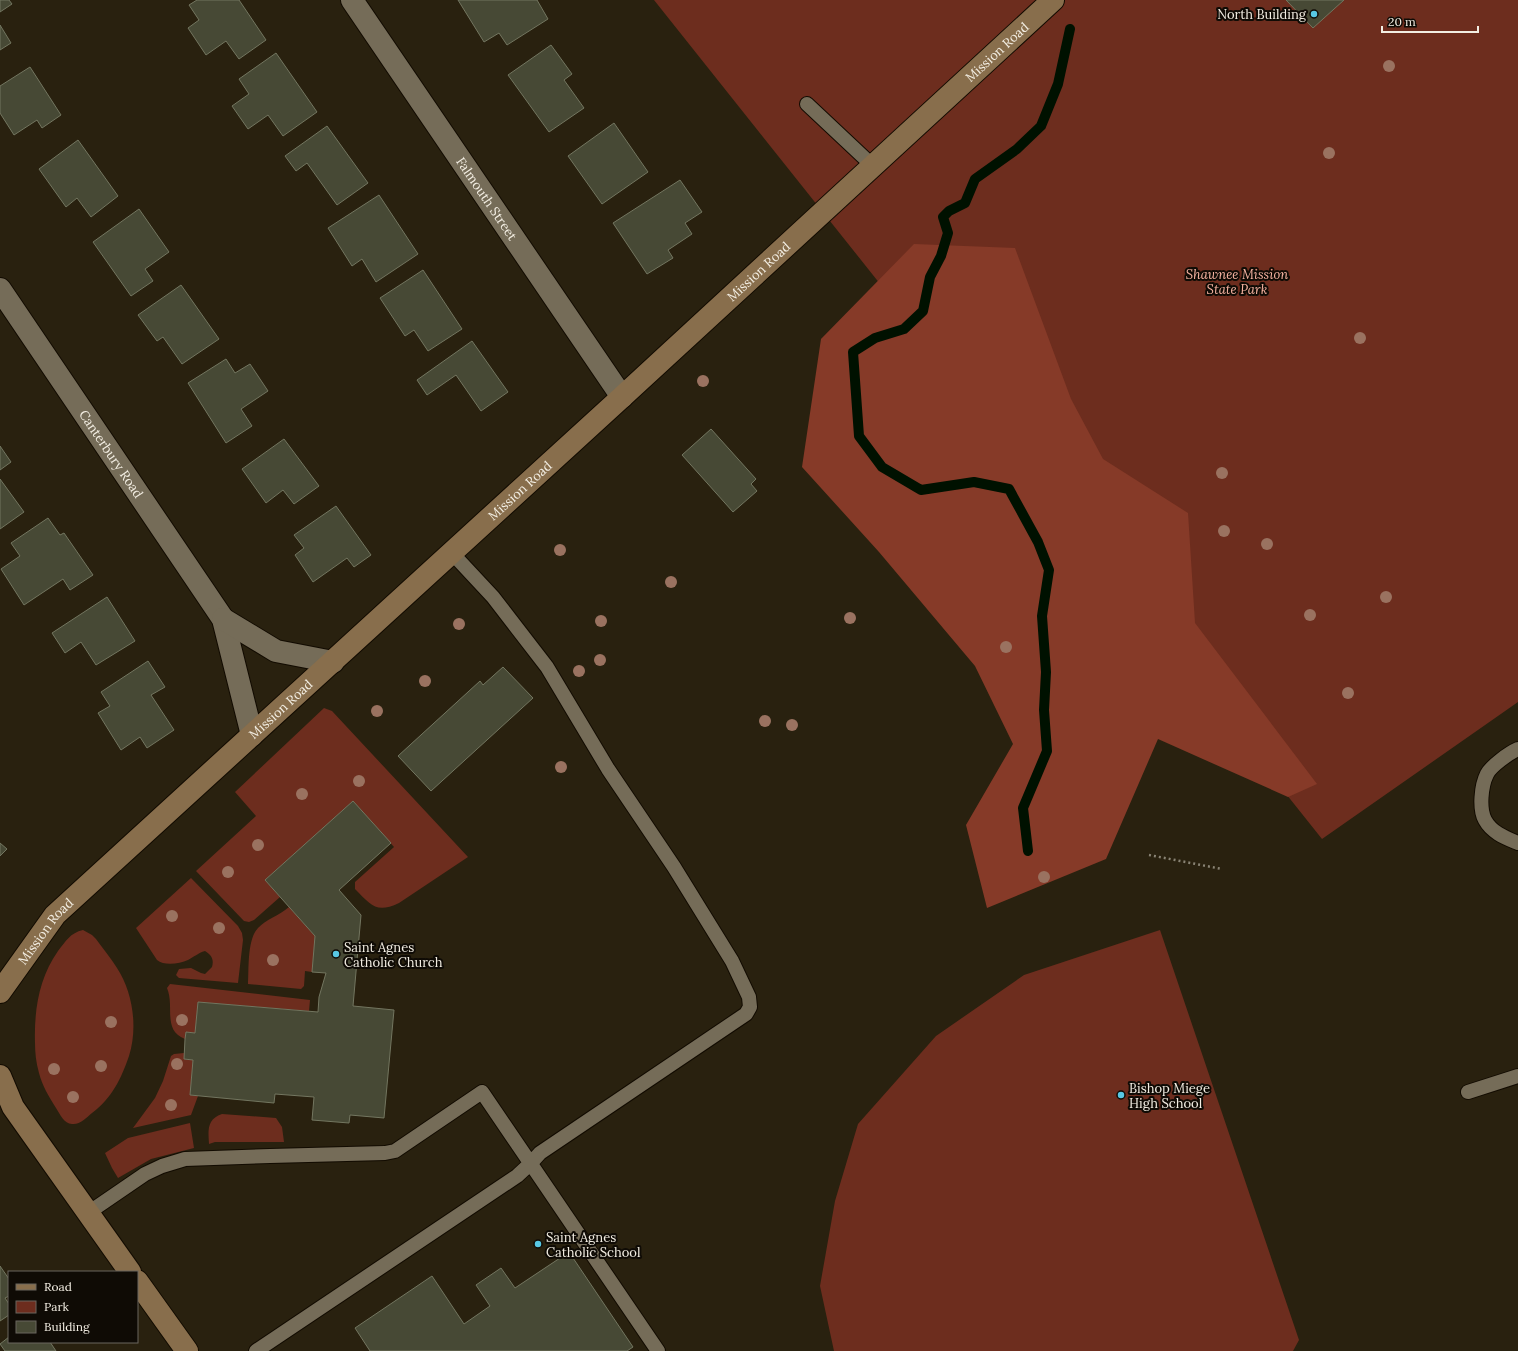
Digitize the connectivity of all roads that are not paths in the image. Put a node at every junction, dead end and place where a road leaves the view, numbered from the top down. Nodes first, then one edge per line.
1 (352, 0) edge
2 (1053, 0) edge
3 (807, 104) dead end
4 (873, 166) junction
5 (0, 289) edge
6 (622, 397) junction
7 (452, 553) junction
8 (223, 619) junction
9 (333, 662) junction
10 (252, 735) junction
11 (1518, 749) edge
12 (1518, 843) edge
13 (0, 992) edge
14 (0, 1076) edge
15 (1518, 1076) edge
16 (1468, 1092) dead end
17 (536, 1158) junction
18 (88, 1213) junction
19 (129, 1271) edge
20 (138, 1282) edge
21 (187, 1351) edge
22 (256, 1351) edge
23 (658, 1351) edge

1 - 6 street, Falmouth Street
2 - 4 main road, Mission Road
3 - 4 lane
4 - 6 main road, Mission Road
5 - 8 street, Canterbury Road
6 - 7 main road, Mission Road
7 - 9 main road, Mission Road
7 - 17 lane
8 - 9 street, Canterbury Road
8 - 10 street, Canterbury Road
9 - 10 main road, Mission Road
10 - 13 main road, Mission Road
11 - 12 lane
14 - 18 main road
15 - 16 lane
17 - 18 lane
17 - 22 lane
17 - 23 lane
18 - 19 main road
20 - 21 main road

